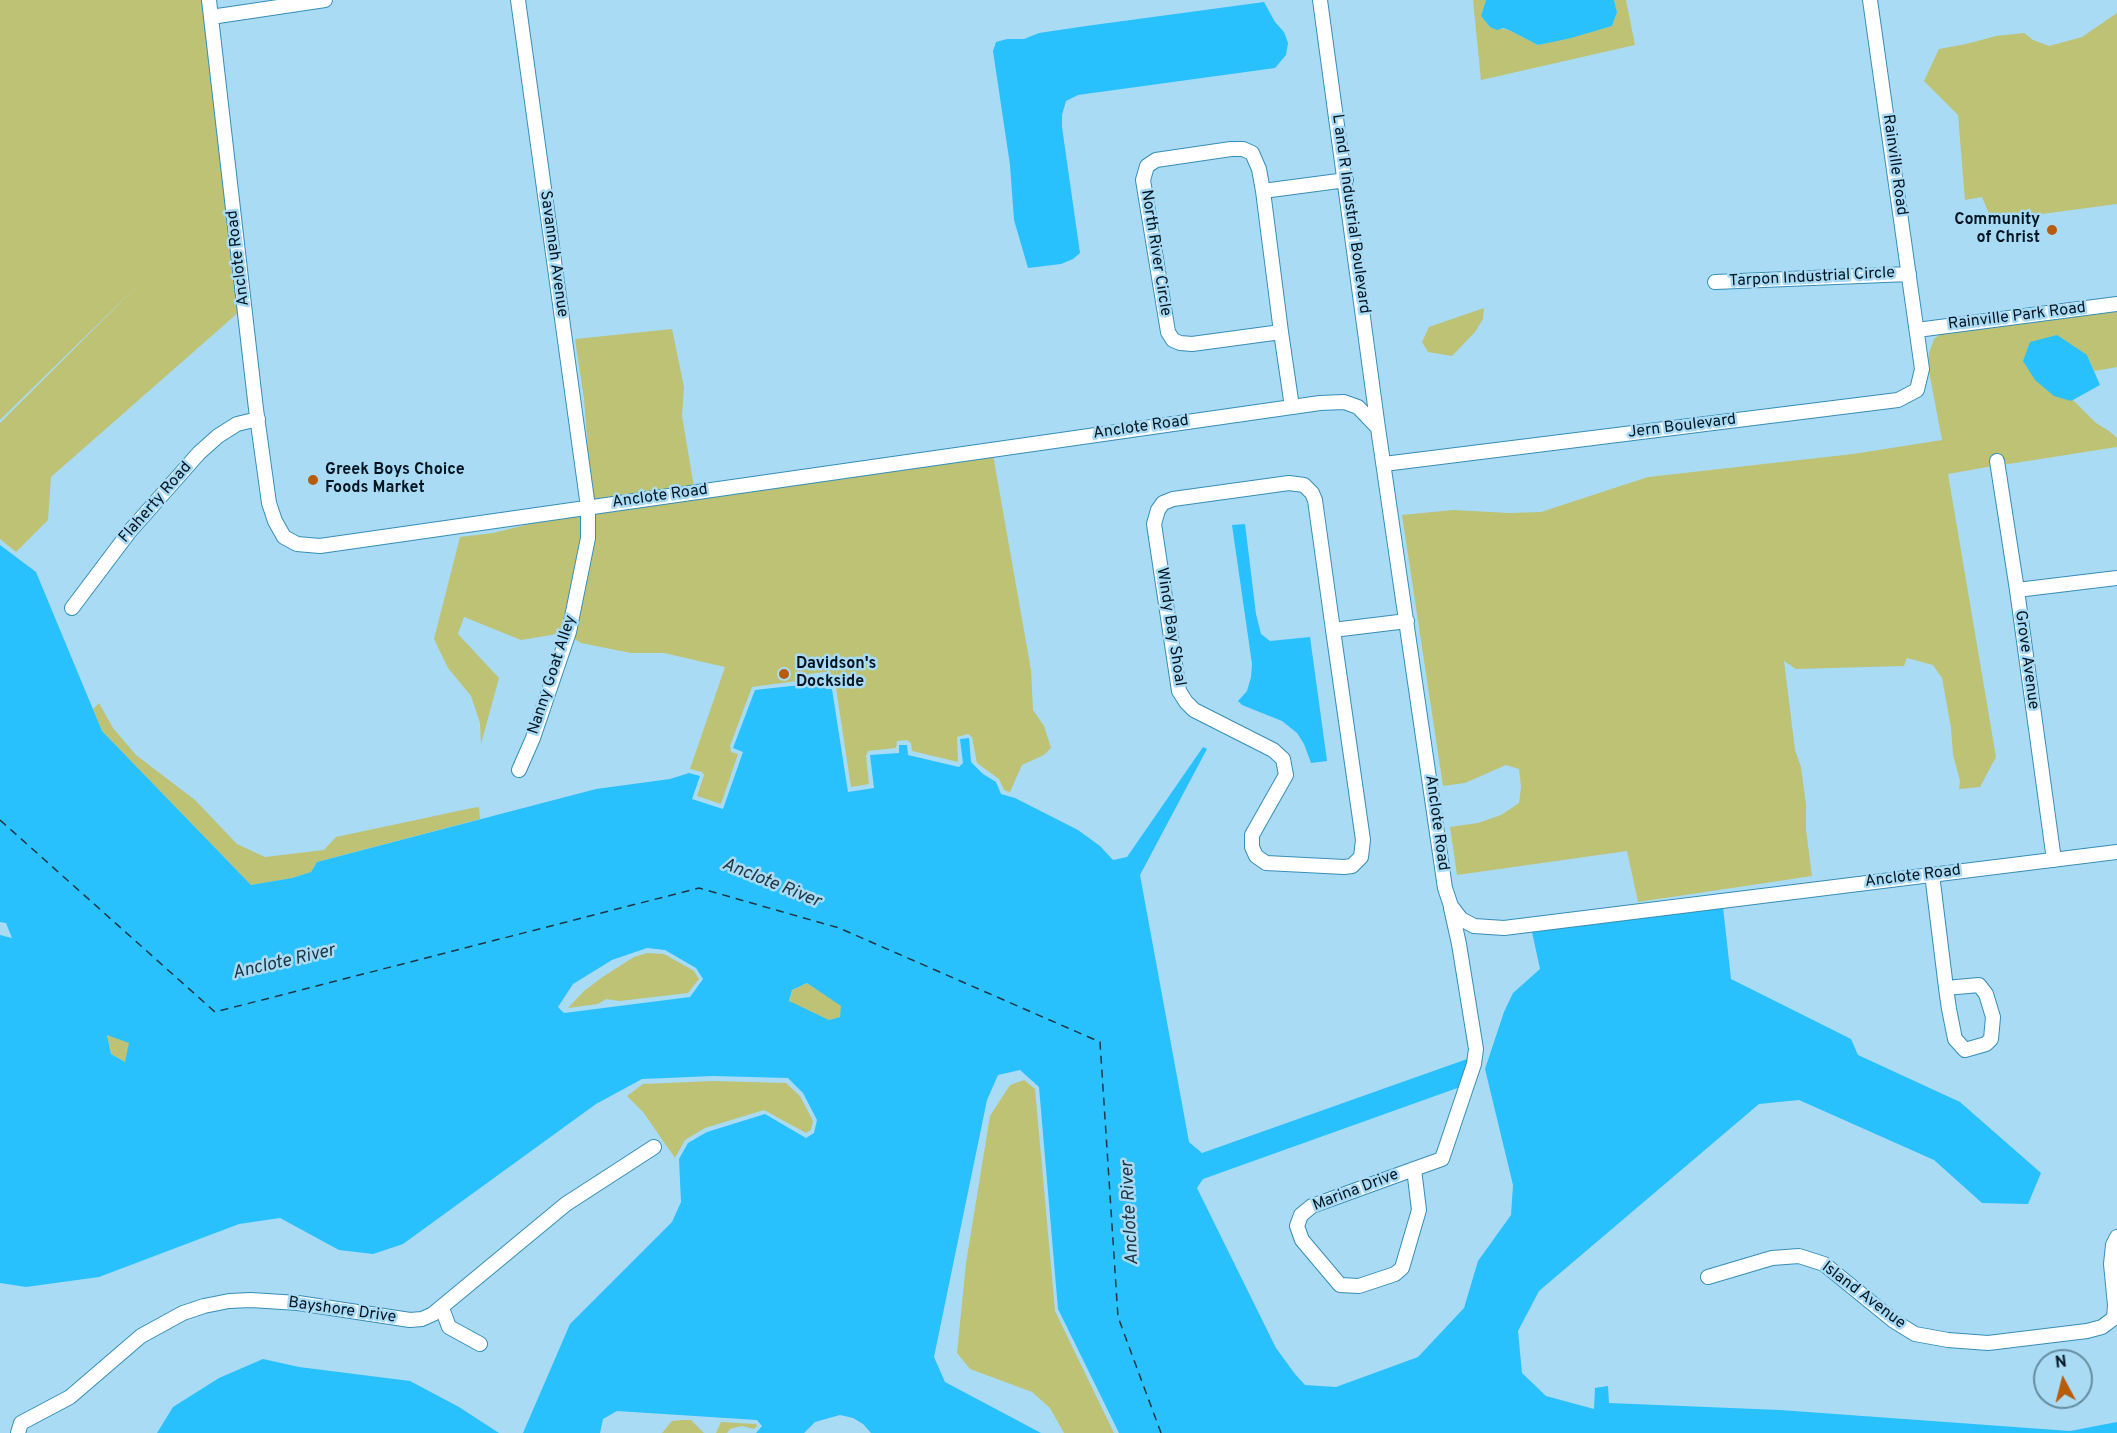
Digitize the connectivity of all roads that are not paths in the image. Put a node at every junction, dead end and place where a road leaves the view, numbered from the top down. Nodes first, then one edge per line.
1 (209, 0) edge
2 (325, 0) edge
3 (518, 0) edge
4 (1320, 0) edge
5 (1870, 0) edge
6 (211, 17) junction
7 (1346, 180) junction
8 (1263, 191) junction
9 (1909, 274) junction
10 (1715, 282) dead end
11 (2117, 304) edge
12 (1917, 330) junction
13 (1281, 332) junction
14 (1292, 406) junction
15 (258, 419) junction
16 (1378, 428) junction
17 (1997, 461) dead end
18 (1384, 464) junction
19 (588, 507) junction
20 (2117, 578) edge
21 (2017, 590) junction
22 (72, 608) dead end
23 (1407, 621) junction
24 (1333, 630) junction
25 (519, 770) dead end
26 (2117, 852) edge
27 (2054, 860) junction
28 (1932, 874) junction
29 (1451, 906) junction
30 (1946, 988) junction
31 (654, 1147) dead end
32 (1414, 1170) junction
33 (2117, 1237) edge
34 (1708, 1277) dead end
35 (442, 1308) junction
36 (480, 1344) dead end
37 (18, 1433) edge

1 - 6 street, Anclote Road
2 - 6 street
3 - 19 street, Savannah Avenue
4 - 7 street, L and R Industrial Boulevard
5 - 9 street, Rainville Road
6 - 15 street, Anclote Road
7 - 8 street
7 - 16 street, L and R Industrial Boulevard
8 - 13 street, North River Circle
8 - 13 street, North River Circle
9 - 10 street, Tarpon Industrial Circle
9 - 12 street, Rainville Road
11 - 12 street, Rainville Park Road
12 - 18 street, Jern Boulevard
13 - 14 street, North River Circle
14 - 16 street, Anclote Road
14 - 19 street, Anclote Road
15 - 19 street, Anclote Road
15 - 22 street, Flaherty Road
16 - 18 street, Anclote Road
17 - 21 street, Grove Avenue
18 - 23 street, Anclote Road
19 - 25 street, Nanny Goat Alley
20 - 21 street
21 - 27 street, Grove Avenue
23 - 24 street
23 - 29 street, Anclote Road
24 - 24 street, Windy Bay Shoal
26 - 27 street, Anclote Road
27 - 28 street, Anclote Road
28 - 29 street, Anclote Road
28 - 30 street
29 - 32 street, Marina Drive
30 - 30 street
31 - 35 street, Bayshore Drive
32 - 32 street, Marina Drive
33 - 34 street, Island Avenue
35 - 36 street
35 - 37 street, Bayshore Drive

